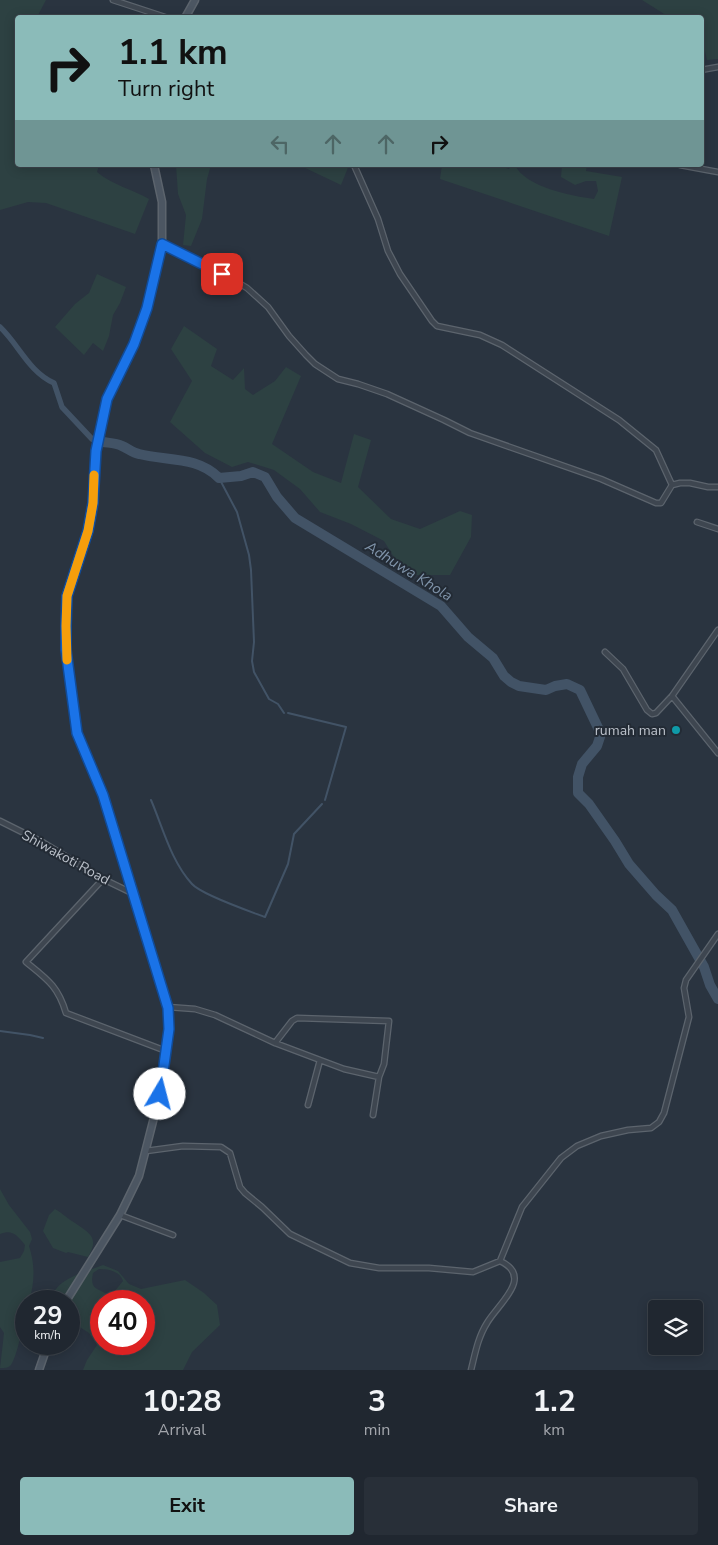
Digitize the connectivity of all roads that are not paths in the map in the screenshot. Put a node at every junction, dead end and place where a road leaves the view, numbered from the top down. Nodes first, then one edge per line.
1 (113, 0) edge
2 (195, 0) edge
3 (159, 15) edge
4 (187, 15) edge
5 (718, 67) edge
6 (704, 69) edge
7 (154, 167) edge
8 (355, 167) edge
9 (691, 167) edge
10 (718, 172) edge
11 (162, 244) junction
12 (672, 485) junction
13 (718, 488) edge
14 (697, 522) dead end
15 (718, 529) edge
16 (718, 630) edge
17 (713, 640) junction
18 (718, 643) edge
19 (605, 652) dead end
20 (672, 696) junction
21 (718, 753) edge
22 (0, 821) edge
23 (103, 879) junction
24 (132, 893) junction
25 (718, 934) edge
26 (168, 1008) junction
27 (274, 1043) junction
28 (166, 1051) junction
29 (320, 1060) junction
30 (380, 1077) junction
31 (308, 1105) dead end
32 (373, 1115) dead end
33 (146, 1151) junction
34 (120, 1215) junction
35 (173, 1236) dead end
36 (500, 1261) junction
37 (72, 1290) edge
38 (44, 1355) edge
39 (39, 1370) edge
40 (470, 1370) edge

1 - 3 street
2 - 4 street
5 - 6 street
7 - 11 street
8 - 12 street
9 - 10 street
11 - 12 street
11 - 24 street
12 - 13 street
14 - 15 street
16 - 17 street
17 - 18 street
17 - 20 street
19 - 20 street
20 - 21 street
22 - 23 street, Shiwakoti Road
23 - 24 street, Shiwakoti Road
23 - 28 street
24 - 26 street
25 - 36 street
26 - 27 street
26 - 28 street
27 - 29 street
27 - 30 street
28 - 33 street
29 - 30 street
29 - 31 street
30 - 32 street
33 - 34 street
33 - 36 street
34 - 35 street
34 - 37 street
36 - 40 street
38 - 39 street

